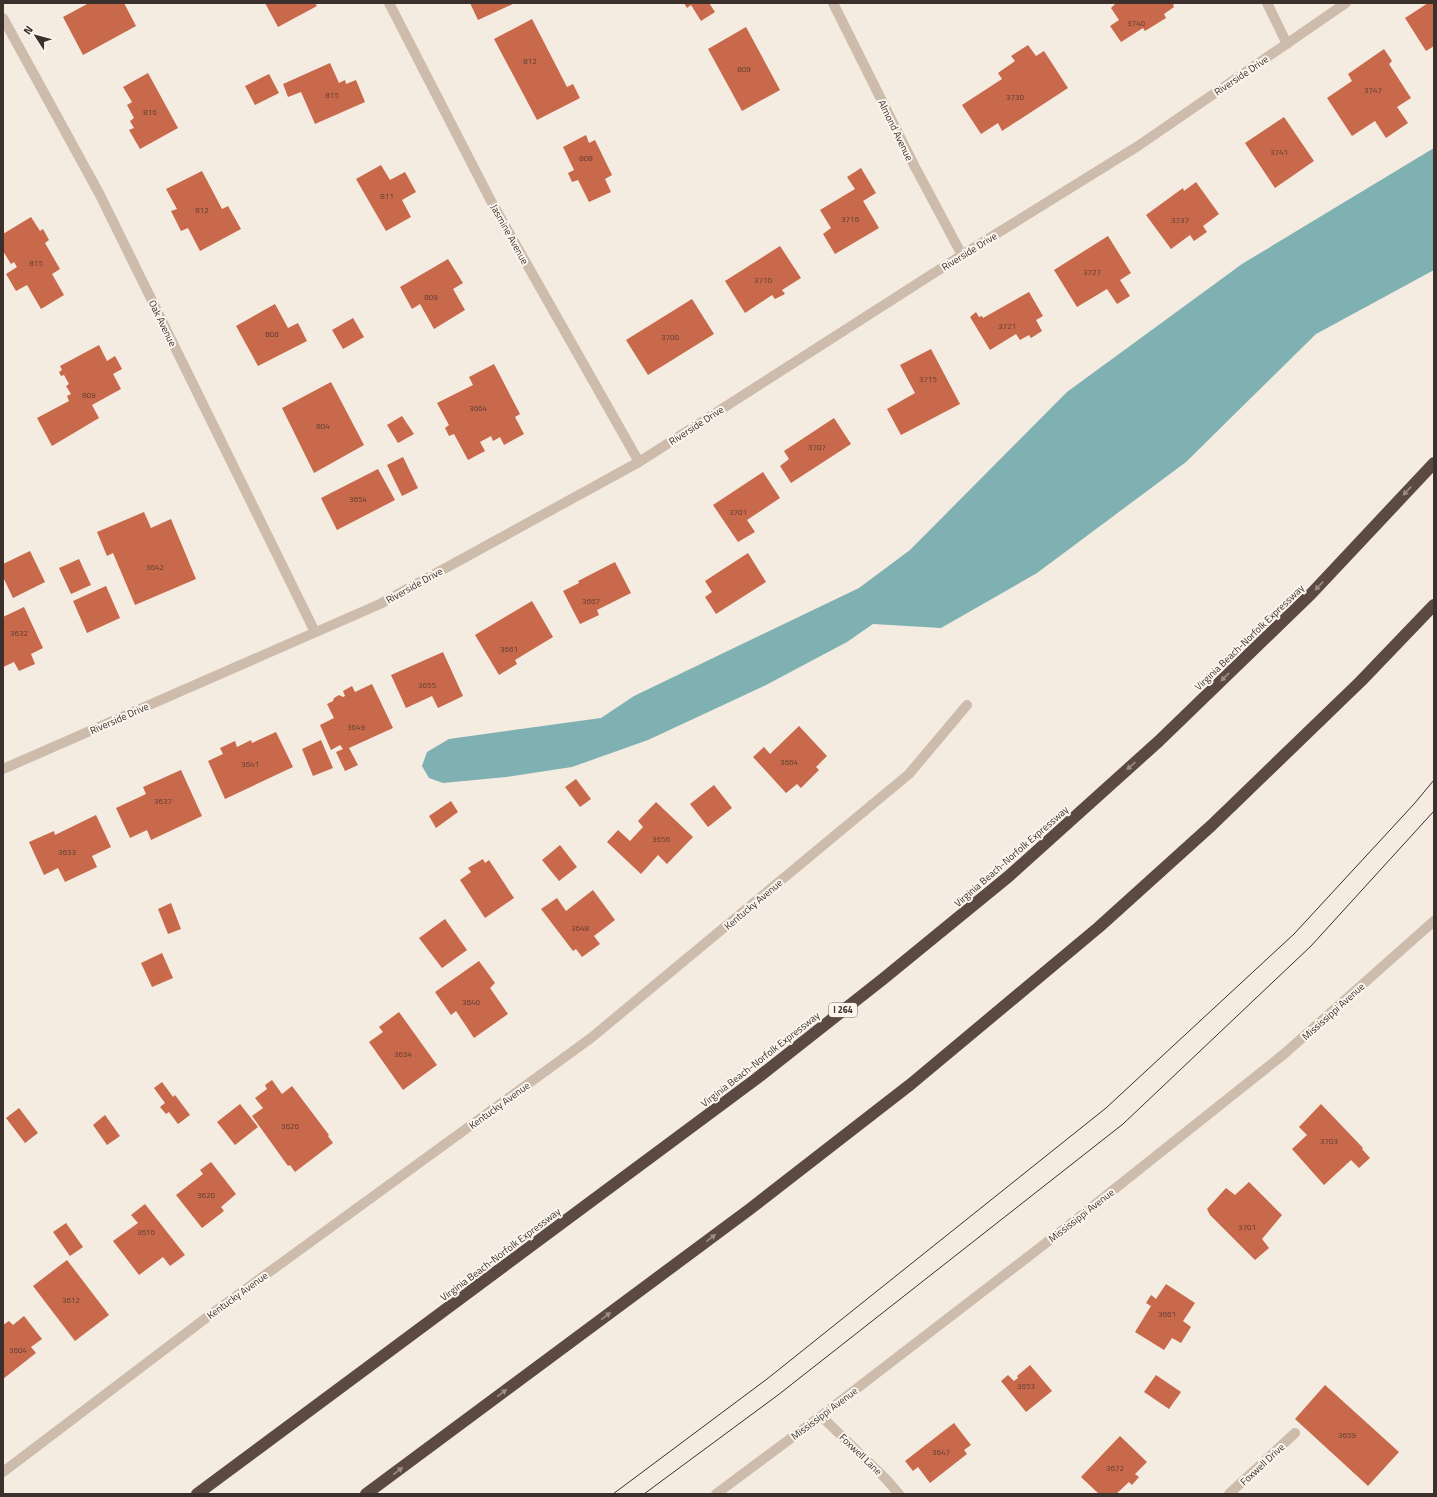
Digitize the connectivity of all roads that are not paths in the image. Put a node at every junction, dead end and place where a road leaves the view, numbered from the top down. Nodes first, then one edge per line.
1 (389, 3) edge
2 (833, 3) edge
3 (1267, 3) edge
4 (1346, 3) edge
5 (3, 18) edge
6 (1287, 44) junction
7 (962, 255) junction
8 (639, 462) junction
9 (1434, 463) edge
10 (1434, 605) edge
11 (316, 632) junction
12 (966, 705) dead end
13 (3, 769) edge
14 (1434, 920) edge
15 (821, 1416) junction
16 (1295, 1433) dead end
17 (3, 1472) edge
18 (197, 1494) edge
19 (366, 1494) edge
20 (716, 1494) edge
21 (899, 1494) edge
22 (1229, 1494) edge

1 - 8 street, Jasmine Avenue
2 - 7 street, Almond Avenue
3 - 6 street
4 - 6 street, Riverside Drive
5 - 11 street, Oak Avenue
6 - 7 street, Riverside Drive
7 - 8 street, Riverside Drive
8 - 11 street, Riverside Drive
9 -> 18 highway, Virginia Beach-Norfolk Expressway / I 264
19 -> 10 highway
11 - 13 street, Riverside Drive
12 - 17 street, Kentucky Avenue
14 - 15 street, Mississippi Avenue
15 - 20 street, Mississippi Avenue
15 - 21 street, Foxwell Lane
16 - 22 street, Foxwell Drive

